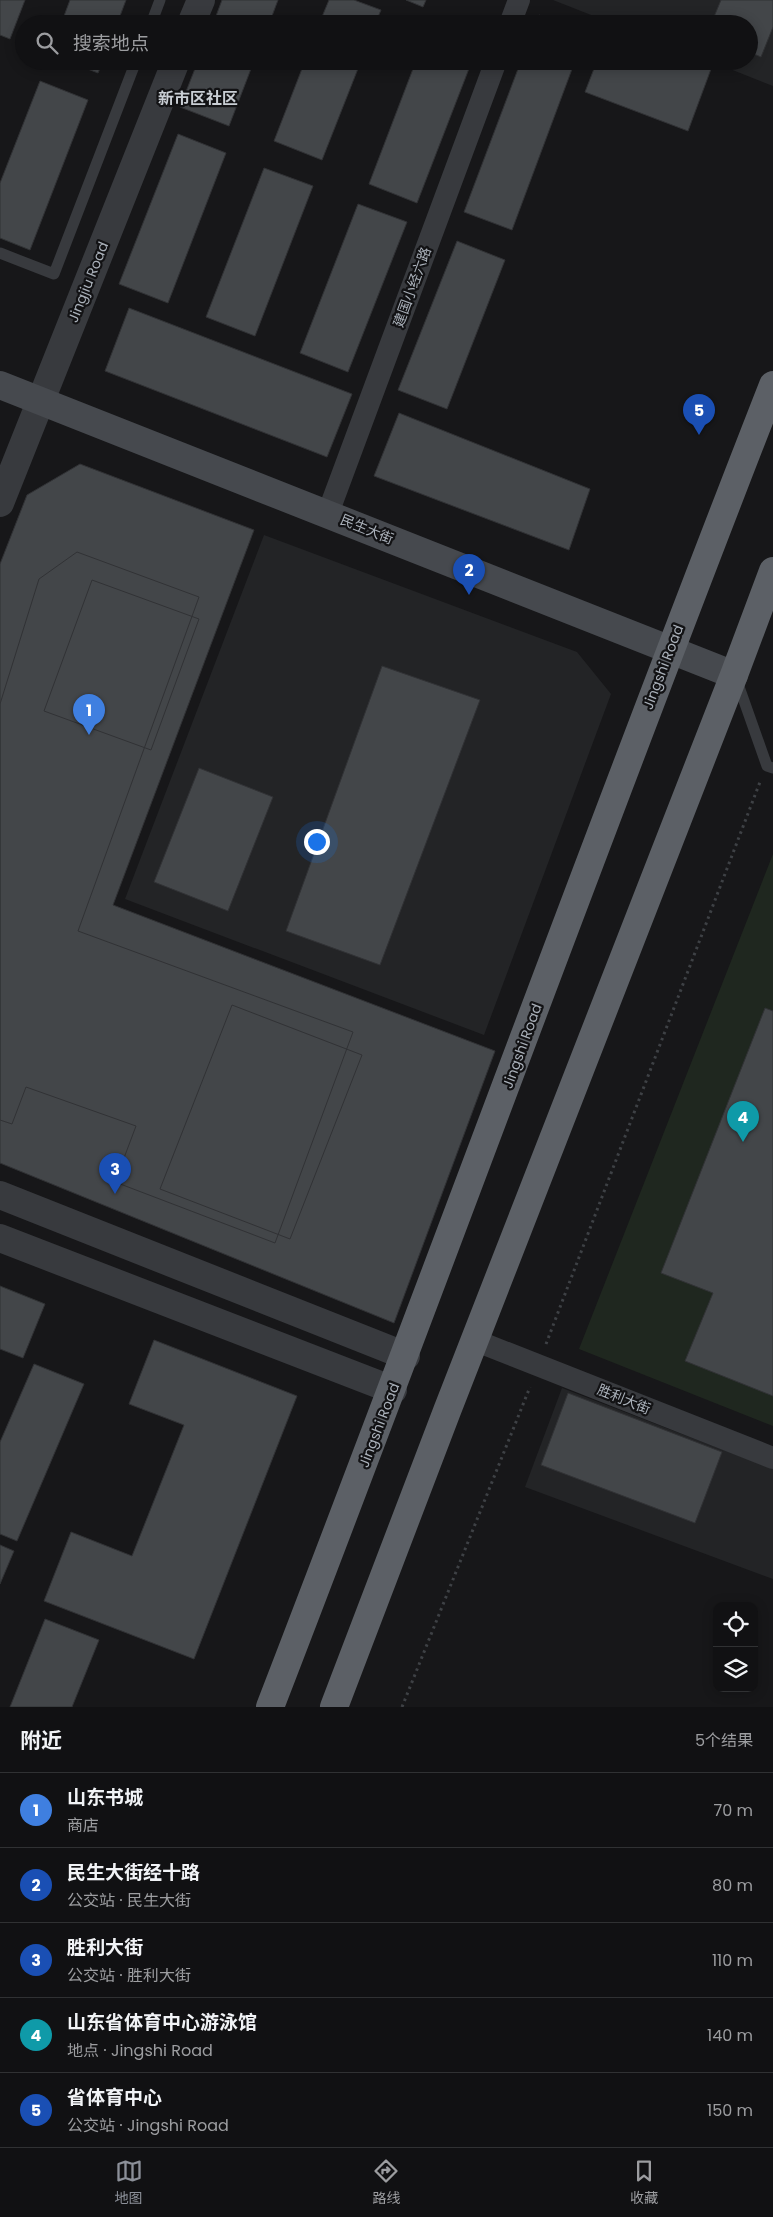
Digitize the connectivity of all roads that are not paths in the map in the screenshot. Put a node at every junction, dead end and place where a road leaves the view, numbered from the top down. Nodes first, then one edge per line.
1 (160, 0) edge
2 (200, 0) edge
3 (519, 0) edge
4 (154, 15) edge
5 (194, 15) edge
6 (513, 15) edge
7 (133, 70) edge
8 (172, 70) edge
9 (493, 70) edge
10 (0, 253) edge
11 (0, 385) edge
12 (773, 385) edge
13 (41, 401) junction
14 (0, 503) edge
15 (328, 514) junction
16 (772, 577) edge
17 (670, 649) junction
18 (734, 675) junction
19 (770, 767) edge
20 (0, 1195) edge
21 (0, 1238) edge
22 (474, 1340) junction
23 (406, 1356) junction
24 (393, 1390) junction
25 (773, 1458) edge
26 (270, 1707) edge
27 (334, 1707) edge

1 - 4 lane
2 - 5 street
3 - 6 street
7 - 10 lane
8 - 13 street, Jingjiu Road
9 - 15 street, 建国小经六路
11 - 13 main road, 民生大街
12 - 17 highway, Jingshi Road
13 - 14 street, Jingjiu Road
13 - 15 main road, 民生大街
15 - 17 main road, 民生大街
16 - 18 highway
17 - 18 main road, 民生大街
17 - 23 highway, Jingshi Road
18 - 19 lane
18 - 22 highway
20 - 23 street
21 - 24 street
22 - 25 street, 胜利大街
22 - 27 highway
23 - 24 highway, Jingshi Road
24 - 26 highway, Jingshi Road

